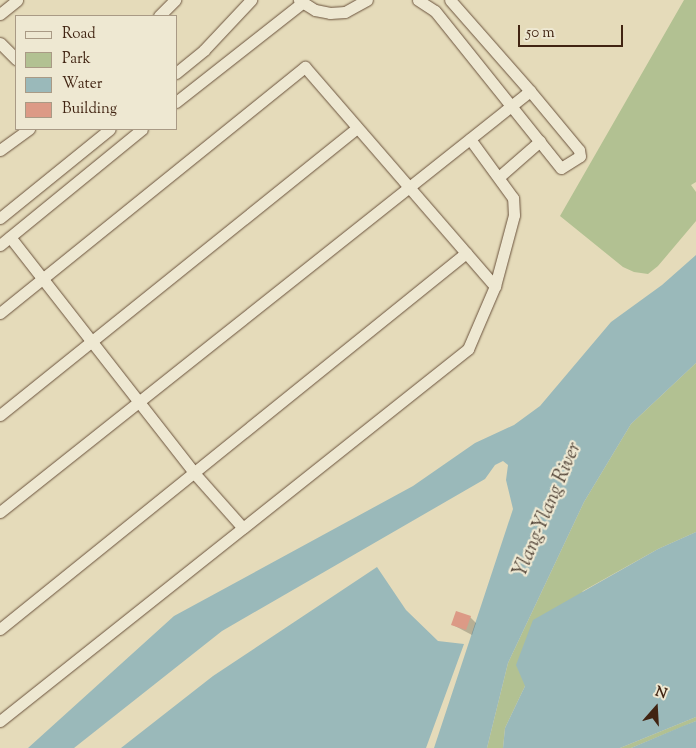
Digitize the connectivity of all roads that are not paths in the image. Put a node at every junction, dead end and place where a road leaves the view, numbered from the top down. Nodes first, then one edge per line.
1 (17, 0) edge
2 (175, 0) edge
3 (251, 0) edge
4 (367, 0) edge
5 (418, 0) edge
6 (450, 0) edge
7 (300, 1) edge
8 (0, 14) edge
9 (160, 15) edge
10 (0, 43) edge
11 (15, 58) edge
12 (178, 71) edge
13 (530, 91) junction
14 (178, 100) edge
15 (512, 106) junction
16 (357, 128) junction
17 (28, 130) edge
18 (109, 130) edge
19 (141, 130) edge
20 (470, 139) junction
21 (540, 141) junction
22 (93, 143) junction
23 (0, 150) edge
24 (105, 157) junction
25 (500, 176) junction
26 (409, 188) junction
27 (0, 218) edge
28 (10, 237) junction
29 (0, 245) edge
30 (466, 253) junction
31 (43, 279) junction
32 (495, 286) junction
33 (0, 313) edge
34 (92, 342) junction
35 (140, 403) junction
36 (0, 415) edge
37 (195, 474) junction
38 (0, 512) edge
39 (243, 528) junction
40 (0, 629) edge
41 (0, 721) edge

1 - 8 street
2 - 9 street
3 - 12 street
4 - 7 street
5 - 15 street
6 - 13 street
7 - 14 street
10 - 11 street
13 - 15 street
13 - 21 street
15 - 20 street
15 - 21 street
16 - 26 street
16 - 31 street
16 - 34 street
17 - 23 street
18 - 22 street
19 - 24 street
20 - 25 street
20 - 26 street
21 - 25 street
22 - 24 street
22 - 27 street
24 - 28 street
25 - 32 street
26 - 30 street
26 - 35 street
28 - 29 street
28 - 31 street
30 - 32 street
30 - 37 street
31 - 33 street
31 - 34 street
32 - 39 street
34 - 35 street
34 - 36 street
35 - 37 street
35 - 38 street
37 - 39 street
37 - 40 street
39 - 41 street

